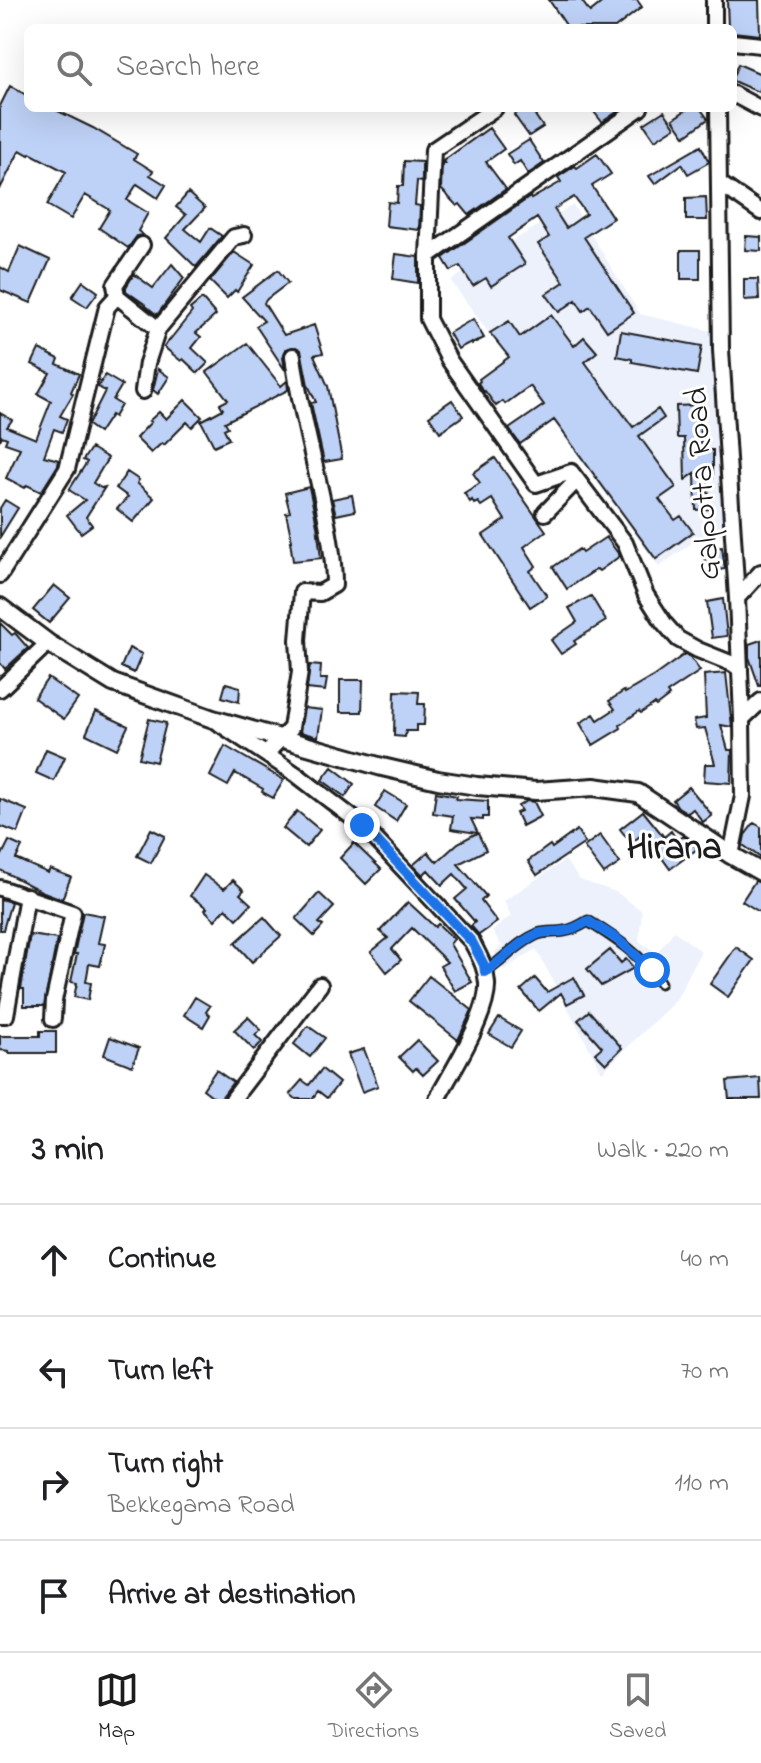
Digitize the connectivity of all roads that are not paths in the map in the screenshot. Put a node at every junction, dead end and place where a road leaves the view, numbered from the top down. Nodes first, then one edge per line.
1 (714, 0) edge
2 (714, 24) edge
3 (737, 42) edge
4 (761, 45) edge
5 (737, 96) edge
6 (761, 109) edge
7 (489, 112) edge
8 (634, 112) edge
9 (718, 112) edge
10 (719, 183) junction
11 (761, 212) edge
12 (244, 235) dead end
13 (142, 245) dead end
14 (428, 256) junction
15 (117, 296) junction
16 (158, 329) junction
17 (293, 356) dead end
18 (143, 391) dead end
19 (577, 480) junction
20 (545, 513) dead end
21 (761, 572) edge
22 (0, 575) edge
23 (737, 598) junction
24 (0, 607) edge
25 (48, 643) junction
26 (740, 669) junction
27 (0, 689) edge
28 (761, 701) edge
29 (213, 719) junction
30 (742, 719) junction
31 (281, 738) junction
32 (266, 754) junction
33 (731, 855) junction
34 (761, 872) edge
35 (0, 888) edge
36 (27, 896) junction
37 (485, 972) junction
38 (660, 983) dead end
39 (320, 985) dead end
40 (0, 1015) edge
41 (53, 1019) dead end
42 (233, 1099) edge
43 (437, 1099) edge

1 - 2 street
3 - 4 street
5 - 6 street
7 - 14 street
8 - 14 street
9 - 10 street, Galpotta Road
10 - 11 street
10 - 23 street, Galpotta Road
12 - 16 street
13 - 15 street
14 - 19 street
15 - 16 street
15 - 22 street
16 - 18 street
17 - 31 street
19 - 20 street
19 - 26 street
21 - 23 street
23 - 26 street, Galpotta Road
24 - 25 street
25 - 27 street
25 - 29 street
26 - 30 street, Galpotta Road
28 - 30 street
29 - 31 street
29 - 32 street
30 - 33 street, Galpotta Road
31 - 32 street
31 - 33 street
32 - 37 street
33 - 34 street
35 - 36 street
36 - 40 street
36 - 41 street
37 - 38 lane
37 - 43 street
39 - 42 street

